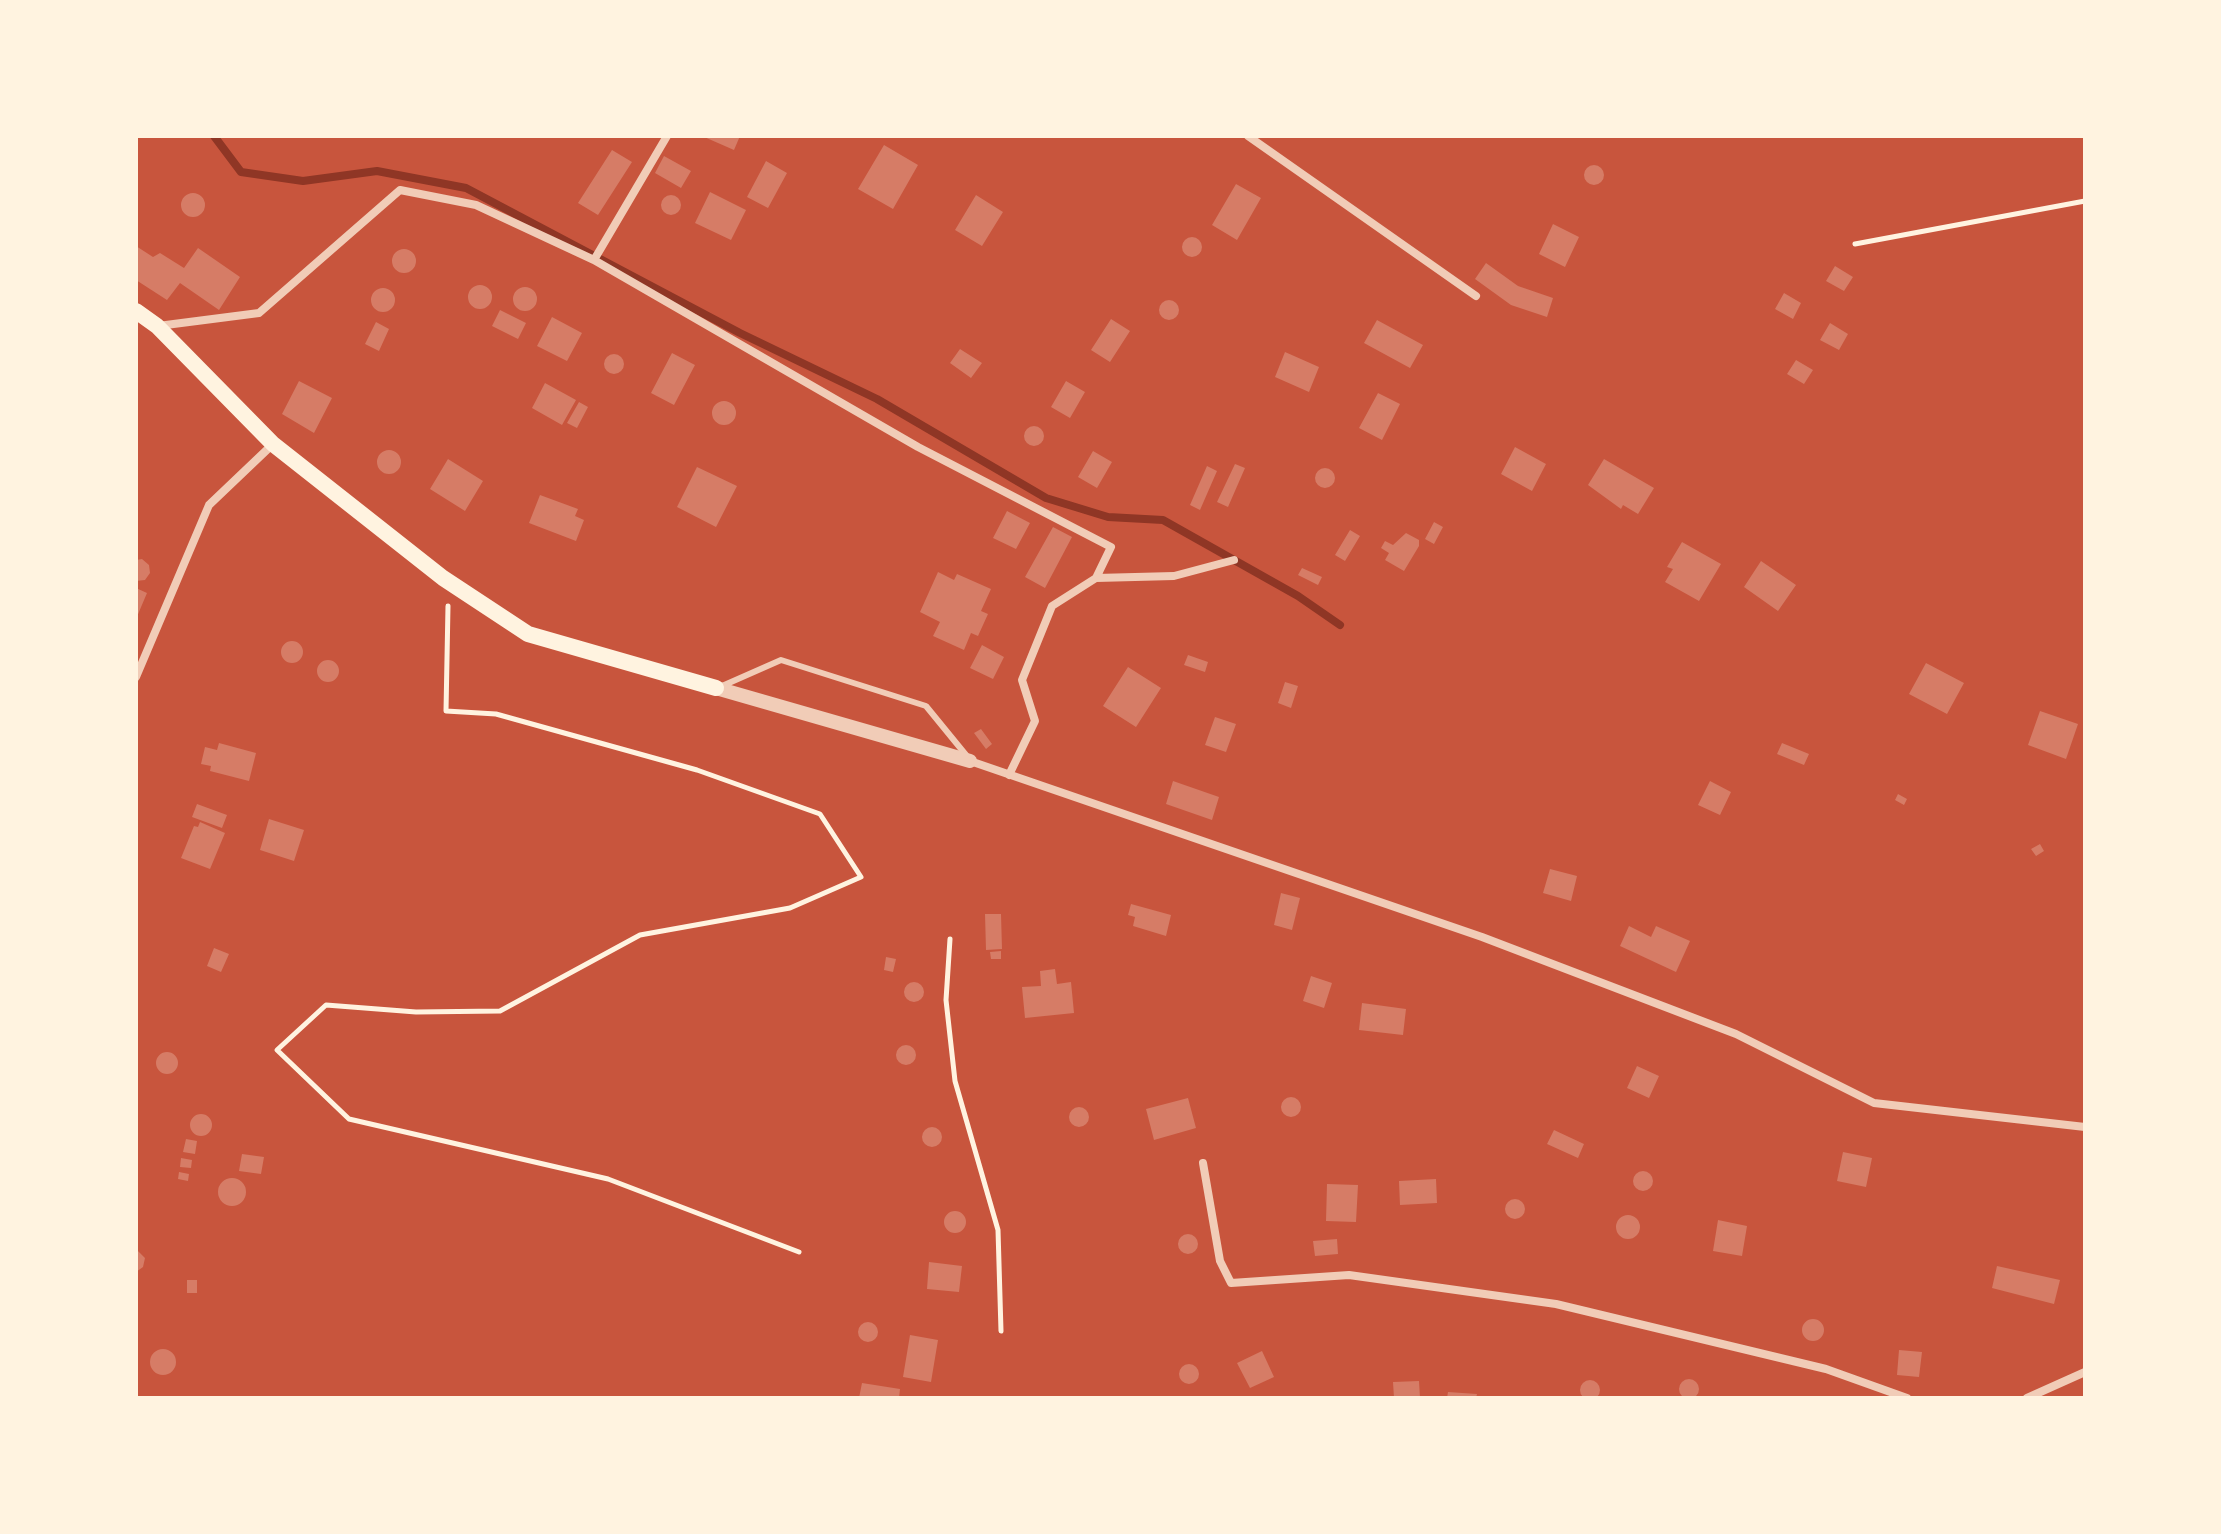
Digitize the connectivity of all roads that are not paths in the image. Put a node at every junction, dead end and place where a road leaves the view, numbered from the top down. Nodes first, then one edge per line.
1 (667, 136) edge
2 (1248, 136) edge
3 (594, 260) junction
4 (1476, 296) dead end
5 (136, 311) edge
6 (157, 326) junction
7 (273, 444) junction
8 (1234, 560) dead end
9 (1096, 578) junction
10 (136, 677) edge
11 (716, 688) junction
12 (970, 761) junction
13 (1009, 775) junction
14 (2085, 1127) edge
15 (1203, 1163) dead end
16 (2085, 1372) edge
17 (1907, 1398) edge
18 (2027, 1398) edge

1 - 3 street
2 - 4 street
3 - 6 street
3 - 9 street
5 - 6 main road
6 - 7 main road
7 - 10 street
7 - 11 main road
8 - 9 street
9 - 13 street
11 - 12 street
11 - 12 lane
12 - 13 street
13 - 14 street
15 - 17 street
16 - 18 street

